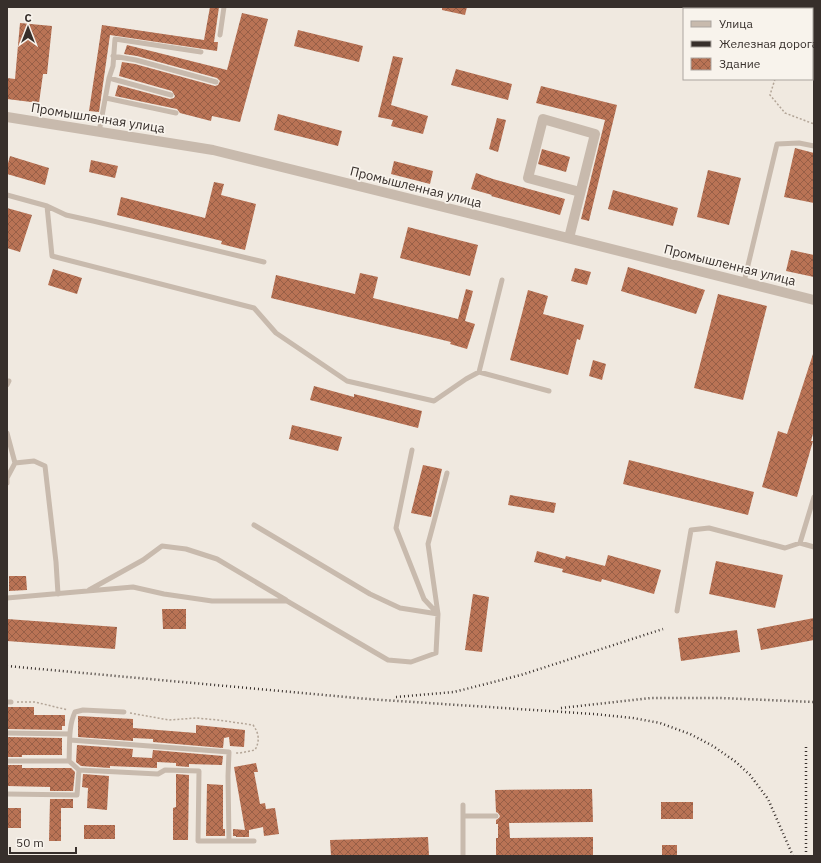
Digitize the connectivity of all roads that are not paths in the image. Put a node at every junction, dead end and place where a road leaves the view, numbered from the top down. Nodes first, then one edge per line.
1 (224, 7) edge
2 (220, 35) dead end
3 (201, 52) dead end
4 (113, 56) junction
5 (109, 78) junction
6 (216, 82) dead end
7 (171, 95) dead end
8 (106, 98) junction
9 (176, 113) dead end
10 (7, 117) edge
11 (99, 132) junction
12 (814, 146) edge
13 (580, 192) junction
14 (7, 195) edge
15 (47, 206) junction
16 (569, 238) junction
17 (264, 262) dead end
18 (502, 280) dead end
19 (744, 282) junction
20 (814, 300) edge
21 (479, 372) junction
22 (7, 381) edge
23 (7, 385) edge
24 (549, 391) dead end
25 (7, 434) edge
26 (412, 450) dead end
27 (15, 463) junction
28 (447, 473) dead end
29 (7, 484) edge
30 (814, 497) edge
31 (254, 525) dead end
32 (800, 543) junction
33 (814, 547) edge
34 (88, 591) junction
35 (58, 594) junction
36 (7, 598) edge
37 (286, 601) junction
38 (676, 611) dead end
39 (438, 614) junction
40 (124, 712) road end
41 (7, 733) edge
42 (70, 734) junction
43 (70, 740) junction
44 (7, 761) edge
45 (69, 761) junction
46 (79, 770) junction
47 (7, 794) edge
48 (463, 805) dead end
49 (463, 816) junction
50 (496, 816) dead end
51 (229, 842) junction
52 (254, 842) dead end
53 (463, 856) edge

1 - 2 lane
3 - 4 lane
4 - 5 lane
4 - 6 lane
5 - 7 lane
5 - 8 lane
8 - 9 lane
8 - 11 lane
10 - 11 street, Промышленная улица
11 - 16 street, Промышленная улица
12 - 19 lane
13 - 13 street
13 - 16 street
14 - 15 lane
15 - 17 lane
15 - 21 lane
16 - 19 street, Промышленная улица
18 - 21 lane
19 - 20 street, Промышленная улица
21 - 24 lane
22 - 23 lane
25 - 27 lane
26 - 39 lane
27 - 29 lane
27 - 35 lane
28 - 39 lane
30 - 32 lane
31 - 39 lane
32 - 33 lane
32 - 38 lane
34 - 35 lane
34 - 37 lane
34 - 37 lane
35 - 36 lane
37 - 39 lane
40 - 42 lane
41 - 42 lane
42 - 43 lane
43 - 45 lane
43 - 51 lane
44 - 45 lane
45 - 46 lane
46 - 47 lane
46 - 51 lane
48 - 49 lane
49 - 50 lane
49 - 53 lane
51 - 52 lane

